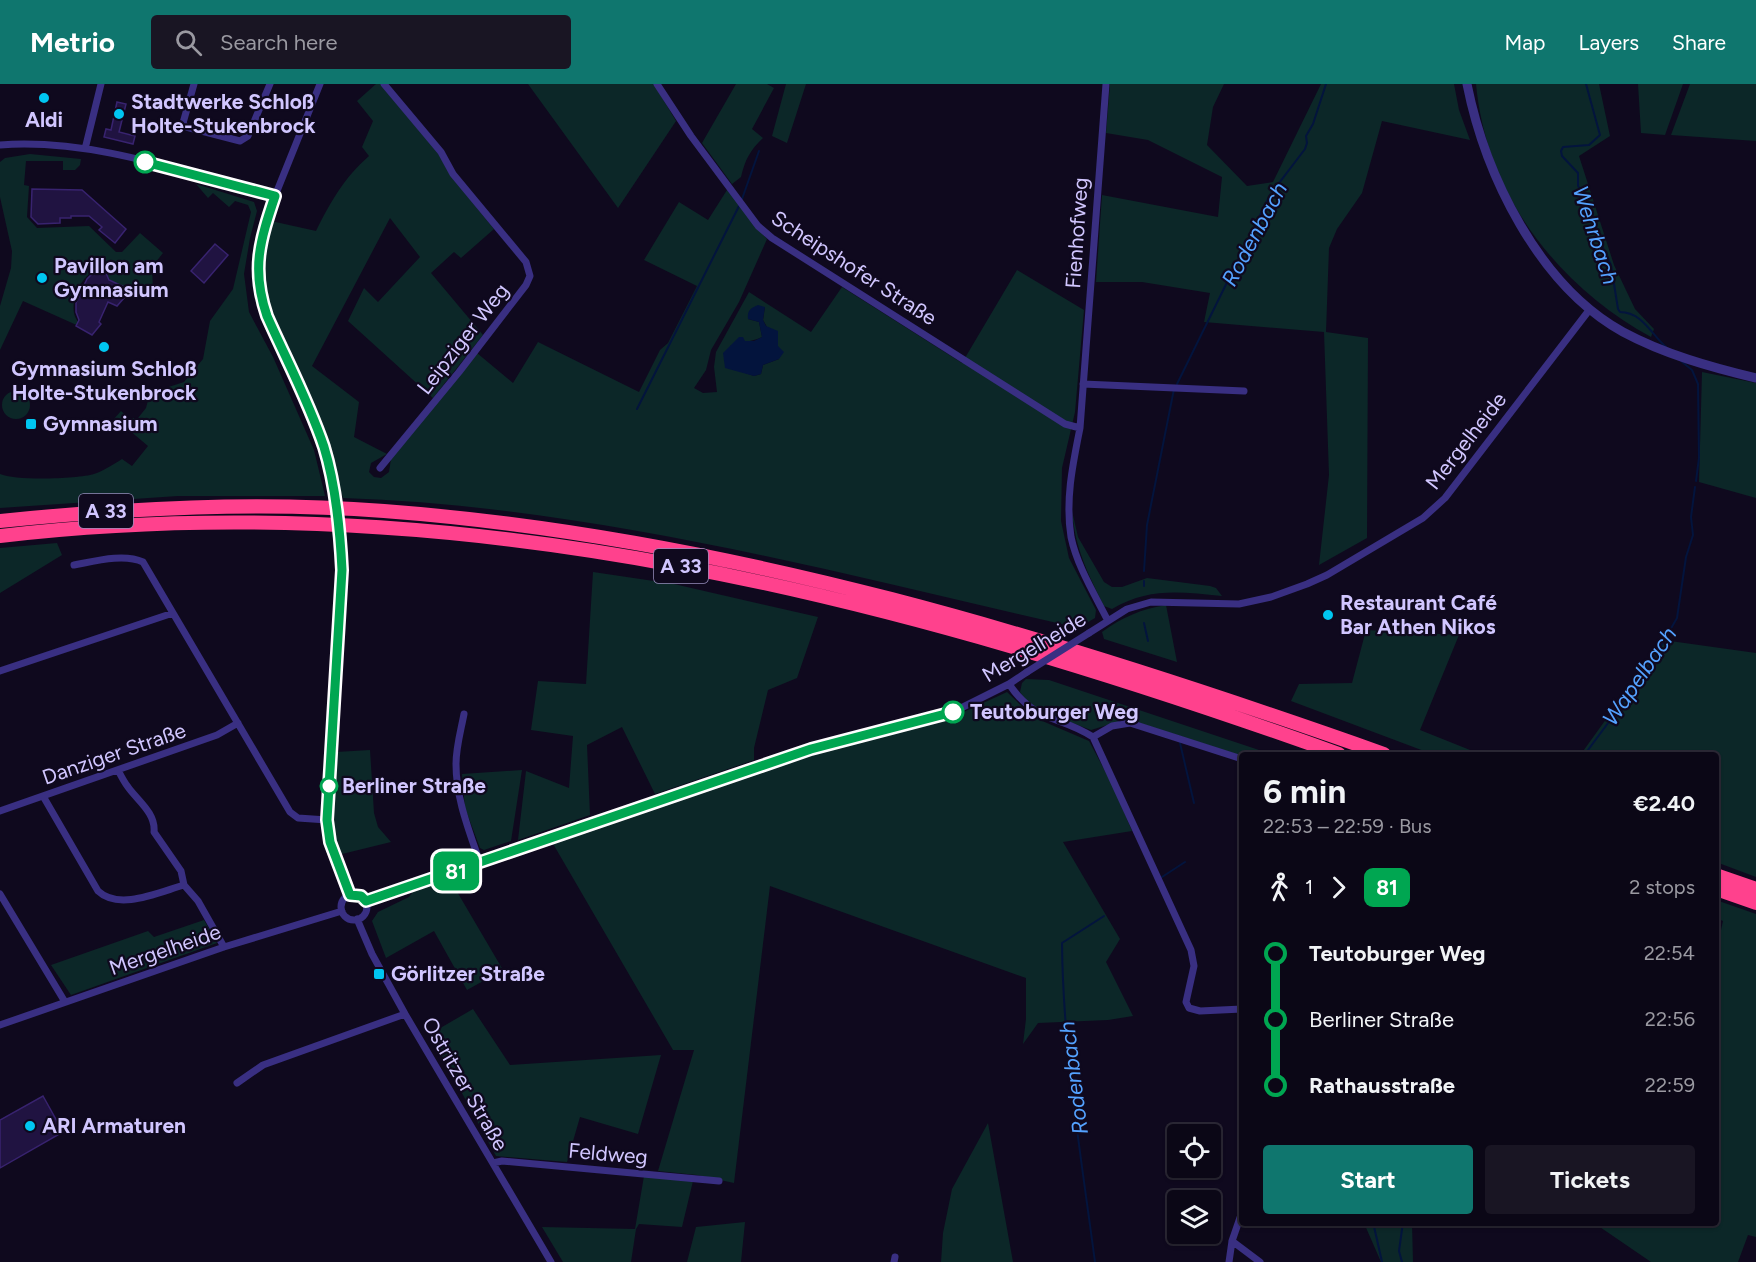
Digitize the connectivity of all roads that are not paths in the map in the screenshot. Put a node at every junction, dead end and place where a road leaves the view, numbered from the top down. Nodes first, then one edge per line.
1 (101, 84) edge
2 (194, 84) edge
3 (270, 84) edge
4 (320, 84) edge
5 (384, 84) edge
6 (657, 84) edge
7 (1106, 84) edge
8 (1467, 84) edge
9 (0, 145) edge
10 (85, 149) junction
11 (275, 196) junction
12 (1590, 309) junction
13 (1756, 378) edge
14 (1083, 384) junction
15 (1244, 391) dead end
16 (1080, 428) junction
17 (380, 468) dead end
18 (0, 521) edge
19 (0, 536) edge
20 (74, 565) dead end
21 (172, 613) junction
22 (1108, 621) junction
23 (0, 671) edge
24 (1009, 684) junction
25 (464, 714) dead end
26 (238, 723) junction
27 (1093, 737) junction
28 (1333, 752) edge
29 (1378, 752) edge
30 (1239, 758) edge
31 (118, 770) junction
32 (43, 796) junction
33 (0, 811) edge
34 (327, 820) junction
35 (480, 863) junction
36 (1719, 876) edge
37 (184, 885) junction
38 (1756, 889) edge
39 (1719, 890) edge
40 (0, 894) edge
41 (350, 895) junction
42 (366, 901) junction
43 (1756, 903) edge
44 (342, 910) junction
45 (10, 911) junction
46 (0, 915) edge
47 (357, 919) junction
48 (224, 947) junction
49 (65, 1002) junction
50 (1239, 1009) edge
51 (405, 1014) junction
52 (0, 1025) edge
53 (237, 1083) dead end
54 (493, 1163) junction
55 (719, 1181) dead end
56 (1239, 1221) edge
57 (1232, 1241) junction
58 (551, 1262) edge
59 (1229, 1262) edge
60 (1260, 1262) edge

1 - 10 street
2 - 3 street
4 - 11 street
5 - 17 street, Leipziger Weg
6 - 16 street, Scheipshofer Straße
7 - 14 street, Fienhofweg
8 - 12 street
9 - 10 street
10 - 11 street
11 - 34 street, bridge
12 - 13 street
12 - 22 street, Mergelheide
14 - 15 street
14 - 16 street, Fienhofweg
16 - 22 street, Fienhofweg
18 - 29 highway, A 33
19 - 28 highway, A 33
20 - 21 street
21 - 23 street
21 - 26 street
22 - 24 street, Mergelheide, bridge
24 - 27 street
24 - 35 street, Mergelheide
25 - 35 street
26 - 31 street, Danziger Straße
26 - 34 street
27 - 30 street
27 - 50 street
31 - 32 street, Danziger Straße
31 - 37 street
32 - 33 street, Danziger Straße
32 - 37 street
34 - 41 street
35 - 42 street, Mergelheide
36 - 38 highway
37 - 48 street
39 - 43 highway
40 - 45 street
41 - 42 street
41 - 44 street
42 - 47 street
44 - 47 street
44 - 48 street, Mergelheide
45 - 46 street
45 - 49 street
47 - 51 street, Ostritzer Straße
48 - 49 street, Mergelheide
49 - 52 street, Mergelheide
51 - 53 street
51 - 54 street, Ostritzer Straße
54 - 55 street, Feldweg
54 - 58 street, Ostritzer Straße
56 - 57 street
57 - 59 street
57 - 60 street

